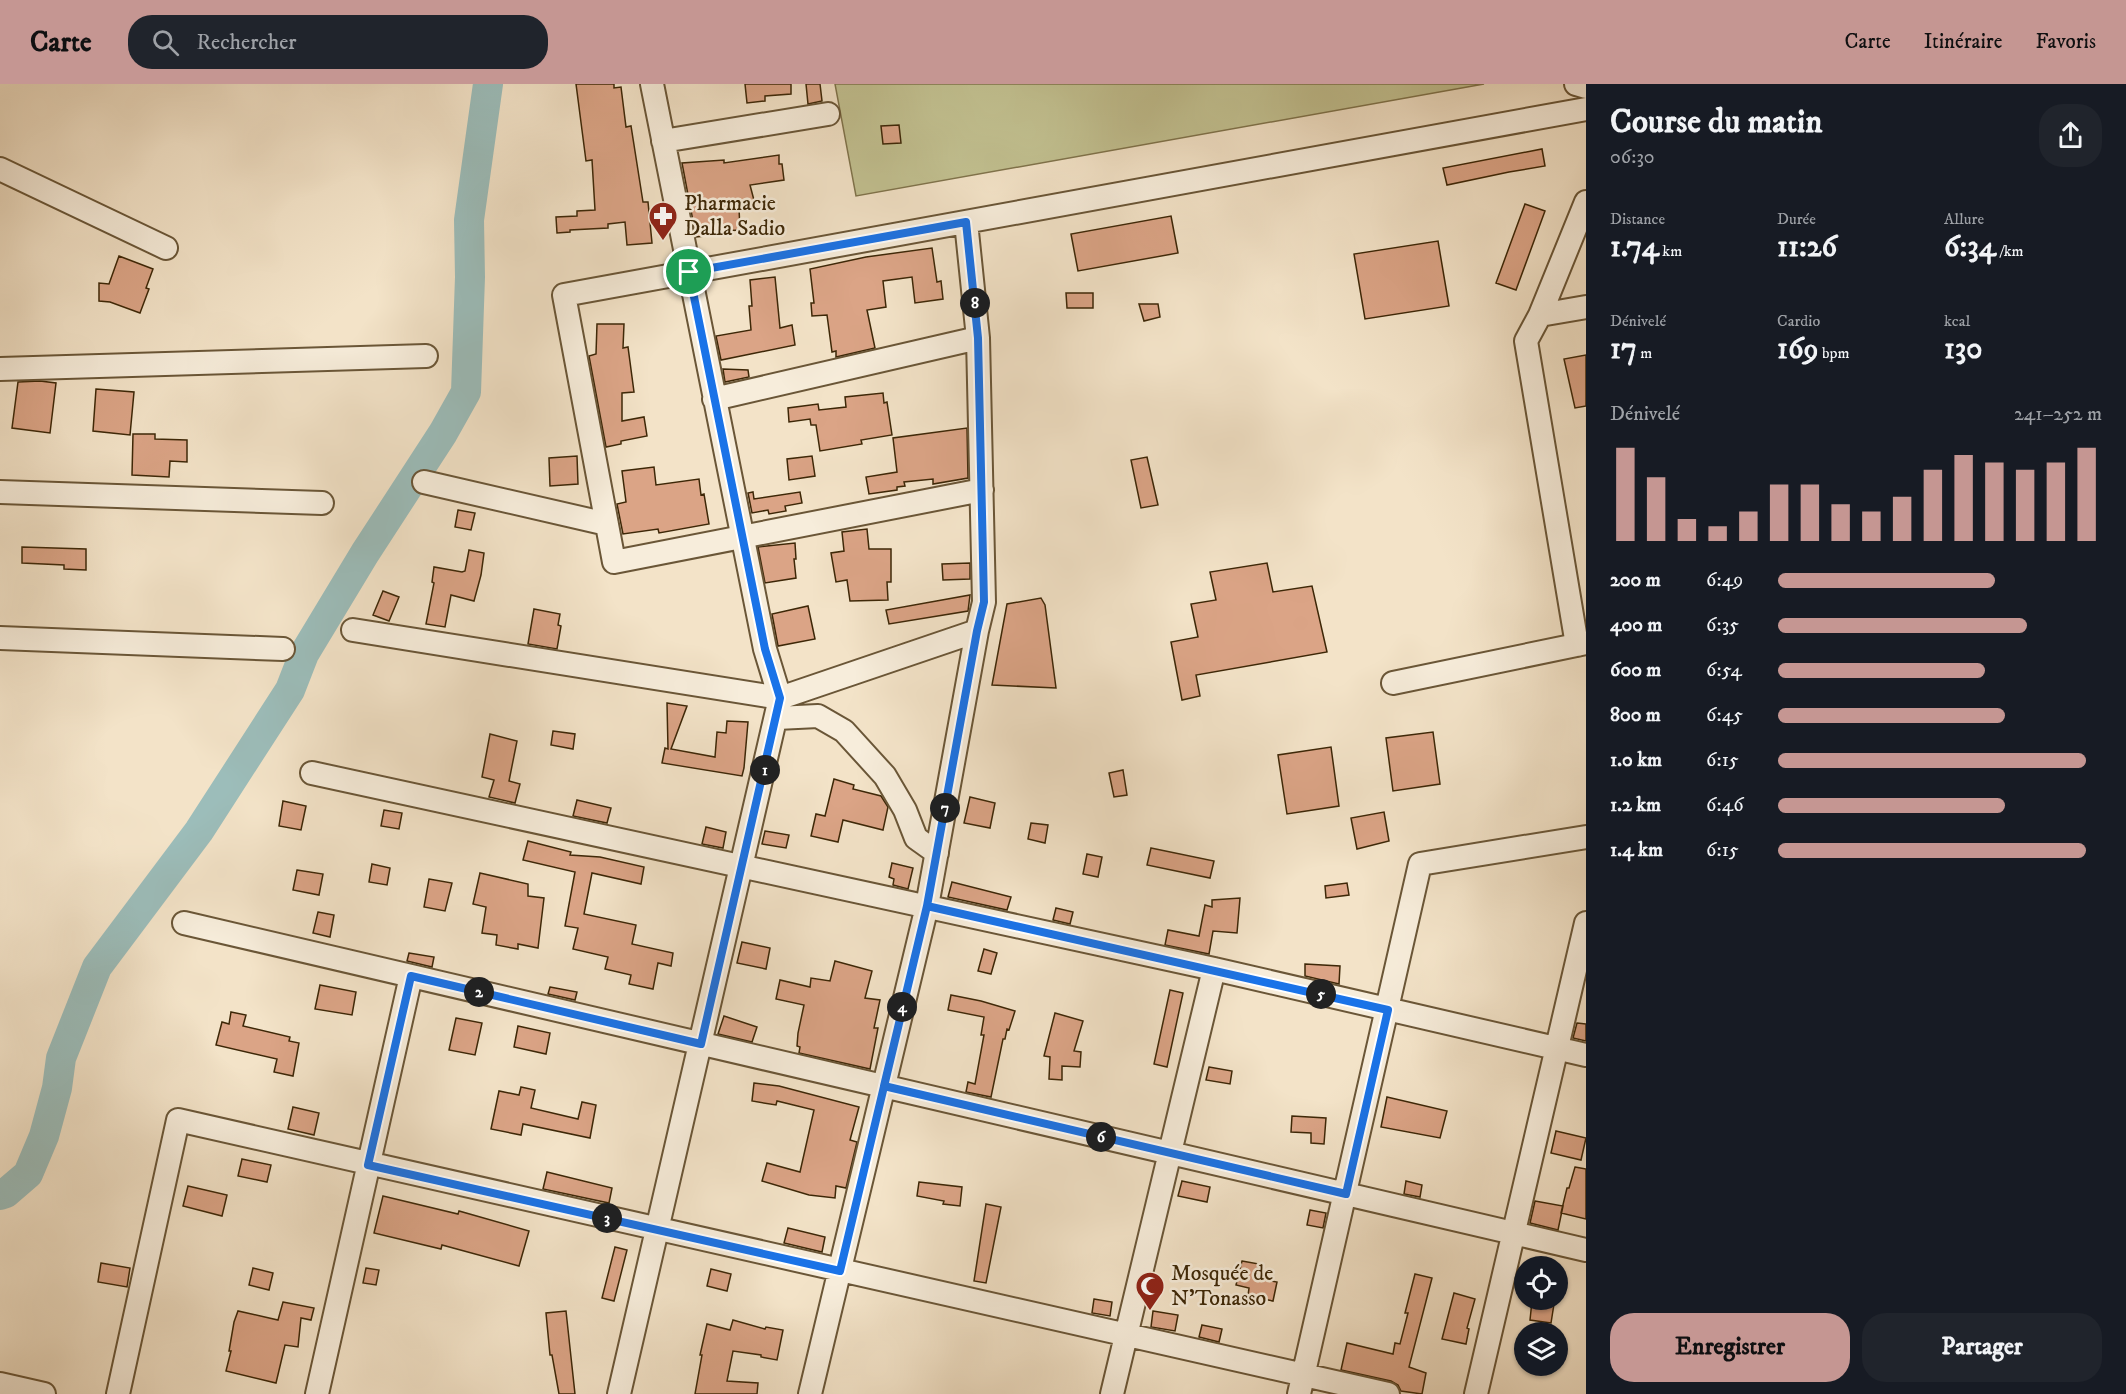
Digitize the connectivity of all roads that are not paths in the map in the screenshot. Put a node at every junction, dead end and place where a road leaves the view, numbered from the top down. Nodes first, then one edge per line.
1 (652, 84) edge
2 (1576, 84) edge
3 (1586, 87) edge
4 (1586, 109) edge
5 (828, 114) dead end
6 (663, 141) junction
7 (0, 169) edge
8 (1586, 201) edge
9 (966, 222) junction
10 (166, 248) dead end
11 (689, 272) junction
12 (1586, 307) edge
13 (1540, 315) junction
14 (978, 338) junction
15 (426, 356) dead end
16 (0, 369) edge
17 (714, 399) junction
18 (424, 482) dead end
19 (982, 489) junction
20 (0, 492) edge
21 (322, 503) dead end
22 (607, 524) junction
23 (742, 537) junction
24 (353, 630) dead end
25 (977, 631) junction
26 (0, 638) edge
27 (1581, 644) edge
28 (283, 649) dead end
29 (1393, 683) dead end
30 (779, 708) junction
31 (312, 773) dead end
32 (1586, 837) edge
33 (937, 853) junction
34 (742, 865) junction
35 (927, 906) junction
36 (184, 923) dead end
37 (1586, 926) edge
38 (1214, 969) junction
39 (411, 976) junction
40 (1388, 1010) junction
41 (701, 1044) junction
42 (1557, 1048) junction
43 (1586, 1055) edge
44 (884, 1086) junction
45 (1170, 1153) junction
46 (368, 1165) junction
47 (1346, 1194) junction
48 (657, 1230) junction
49 (1514, 1233) junction
50 (1586, 1250) edge
51 (840, 1271) junction
52 (1127, 1335) junction
53 (0, 1384) edge
54 (1301, 1384) edge
55 (44, 1394) edge
56 (118, 1394) edge
57 (317, 1394) edge
58 (619, 1394) edge
59 (810, 1394) edge
60 (1112, 1394) edge
61 (1388, 1394) edge
62 (1476, 1394) edge

1 - 6 street
2 - 3 street
4 - 9 street
5 - 6 street
6 - 11 street
7 - 10 street
8 - 13 street
9 - 11 street
9 - 14 street
11 - 17 street
11 - 22 street
12 - 13 street
13 - 27 street
14 - 17 street
14 - 19 street
15 - 16 street
17 - 23 street
18 - 22 street
19 - 23 street
19 - 25 street
20 - 21 street
22 - 23 street
23 - 30 street
24 - 30 street
25 - 30 street
25 - 33 street
26 - 28 street
27 - 29 street
30 - 33 street
30 - 34 street
31 - 34 street
32 - 40 street
33 - 35 street
34 - 35 street
34 - 41 street
35 - 38 street
35 - 44 street
36 - 39 street
37 - 42 street
38 - 40 street
38 - 45 street
39 - 41 street
39 - 46 street
40 - 42 street
40 - 47 street
41 - 44 street
41 - 48 street
42 - 43 street
42 - 49 street
44 - 45 street
44 - 51 street
45 - 47 street
45 - 52 street
46 - 48 street
46 - 56 street
46 - 57 street
47 - 49 street
47 - 54 street
48 - 51 street
48 - 58 street
49 - 50 street
49 - 62 street
51 - 52 street
51 - 59 street
52 - 54 street
52 - 60 street
53 - 55 street
54 - 61 street

